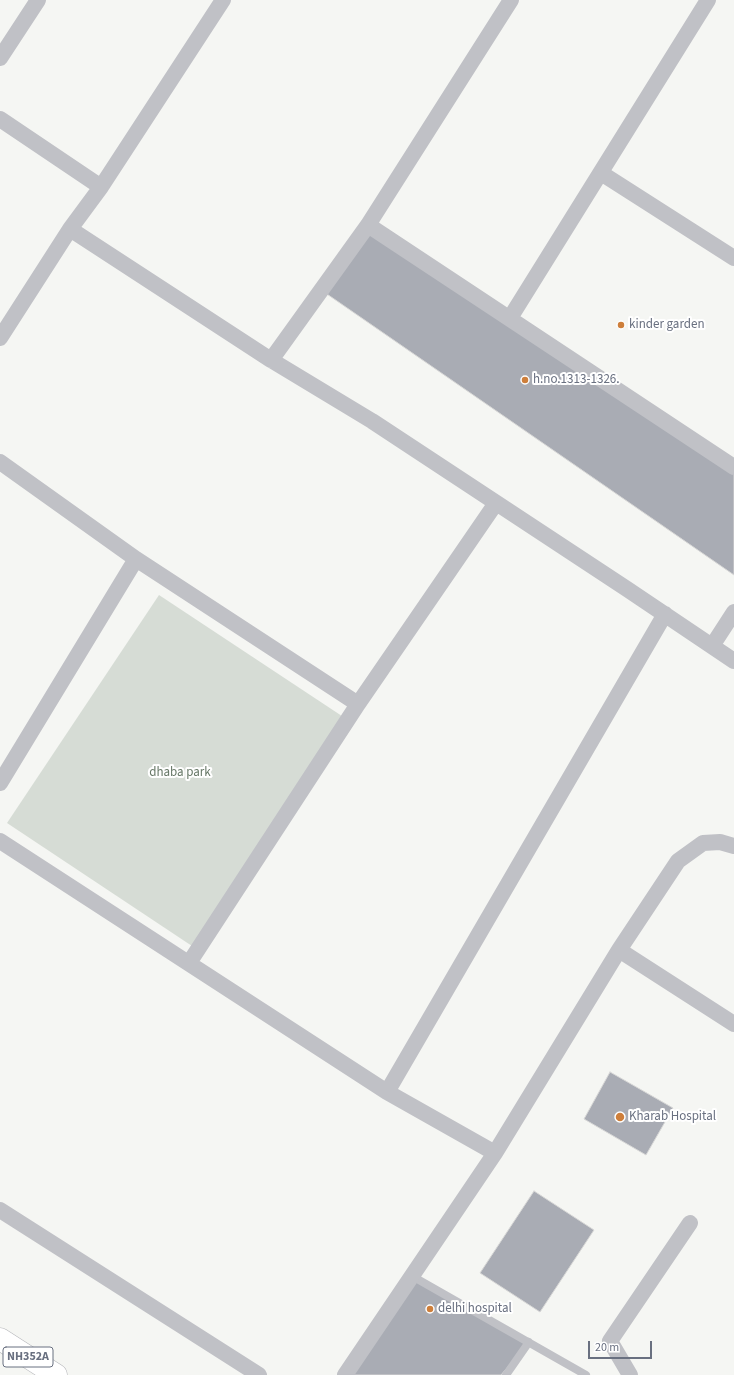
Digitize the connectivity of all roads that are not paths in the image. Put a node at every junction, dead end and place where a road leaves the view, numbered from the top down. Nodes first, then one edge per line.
1 (38, 0) edge
2 (223, 0) edge
3 (511, 0) edge
4 (708, 0) edge
5 (0, 58) edge
6 (0, 119) edge
7 (601, 173) junction
8 (102, 187) junction
9 (368, 225) junction
10 (70, 229) junction
11 (734, 258) edge
12 (510, 318) junction
13 (0, 338) edge
14 (271, 360) junction
15 (0, 462) edge
16 (734, 466) edge
17 (496, 503) junction
18 (136, 559) junction
19 (734, 612) edge
20 (665, 614) junction
21 (712, 646) junction
22 (734, 661) edge
23 (358, 704) junction
24 (0, 783) edge
25 (0, 841) edge
26 (734, 846) edge
27 (619, 950) junction
28 (189, 964) junction
29 (734, 1024) edge
30 (387, 1092) junction
31 (495, 1153) junction
32 (0, 1210) edge
33 (690, 1223) dead end
34 (412, 1276) junction
35 (0, 1339) edge
36 (529, 1342) junction
37 (56, 1375) edge
38 (259, 1375) edge
39 (345, 1375) edge
40 (506, 1375) edge
41 (586, 1375) edge
42 (630, 1375) edge

1 - 5 street
2 - 8 street
3 - 9 street
4 - 7 street
6 - 8 street
7 - 11 street
7 - 12 street
8 - 10 street
9 - 12 street
9 - 14 street
10 - 13 street
10 - 14 street
12 - 16 street
14 - 17 street
15 - 18 street
17 - 20 street
17 - 23 street
18 - 23 street
18 - 24 street
19 - 21 street
20 - 21 street
20 - 30 street
21 - 22 street
23 - 28 street
25 - 28 street
26 - 27 street
27 - 29 street
27 - 31 street
28 - 30 street
30 - 31 street
31 - 34 street
32 - 38 street
33 - 42 street
34 - 36 lane
34 - 39 street
35 - 37 highway, NH352A
36 - 40 lane
36 - 41 lane

